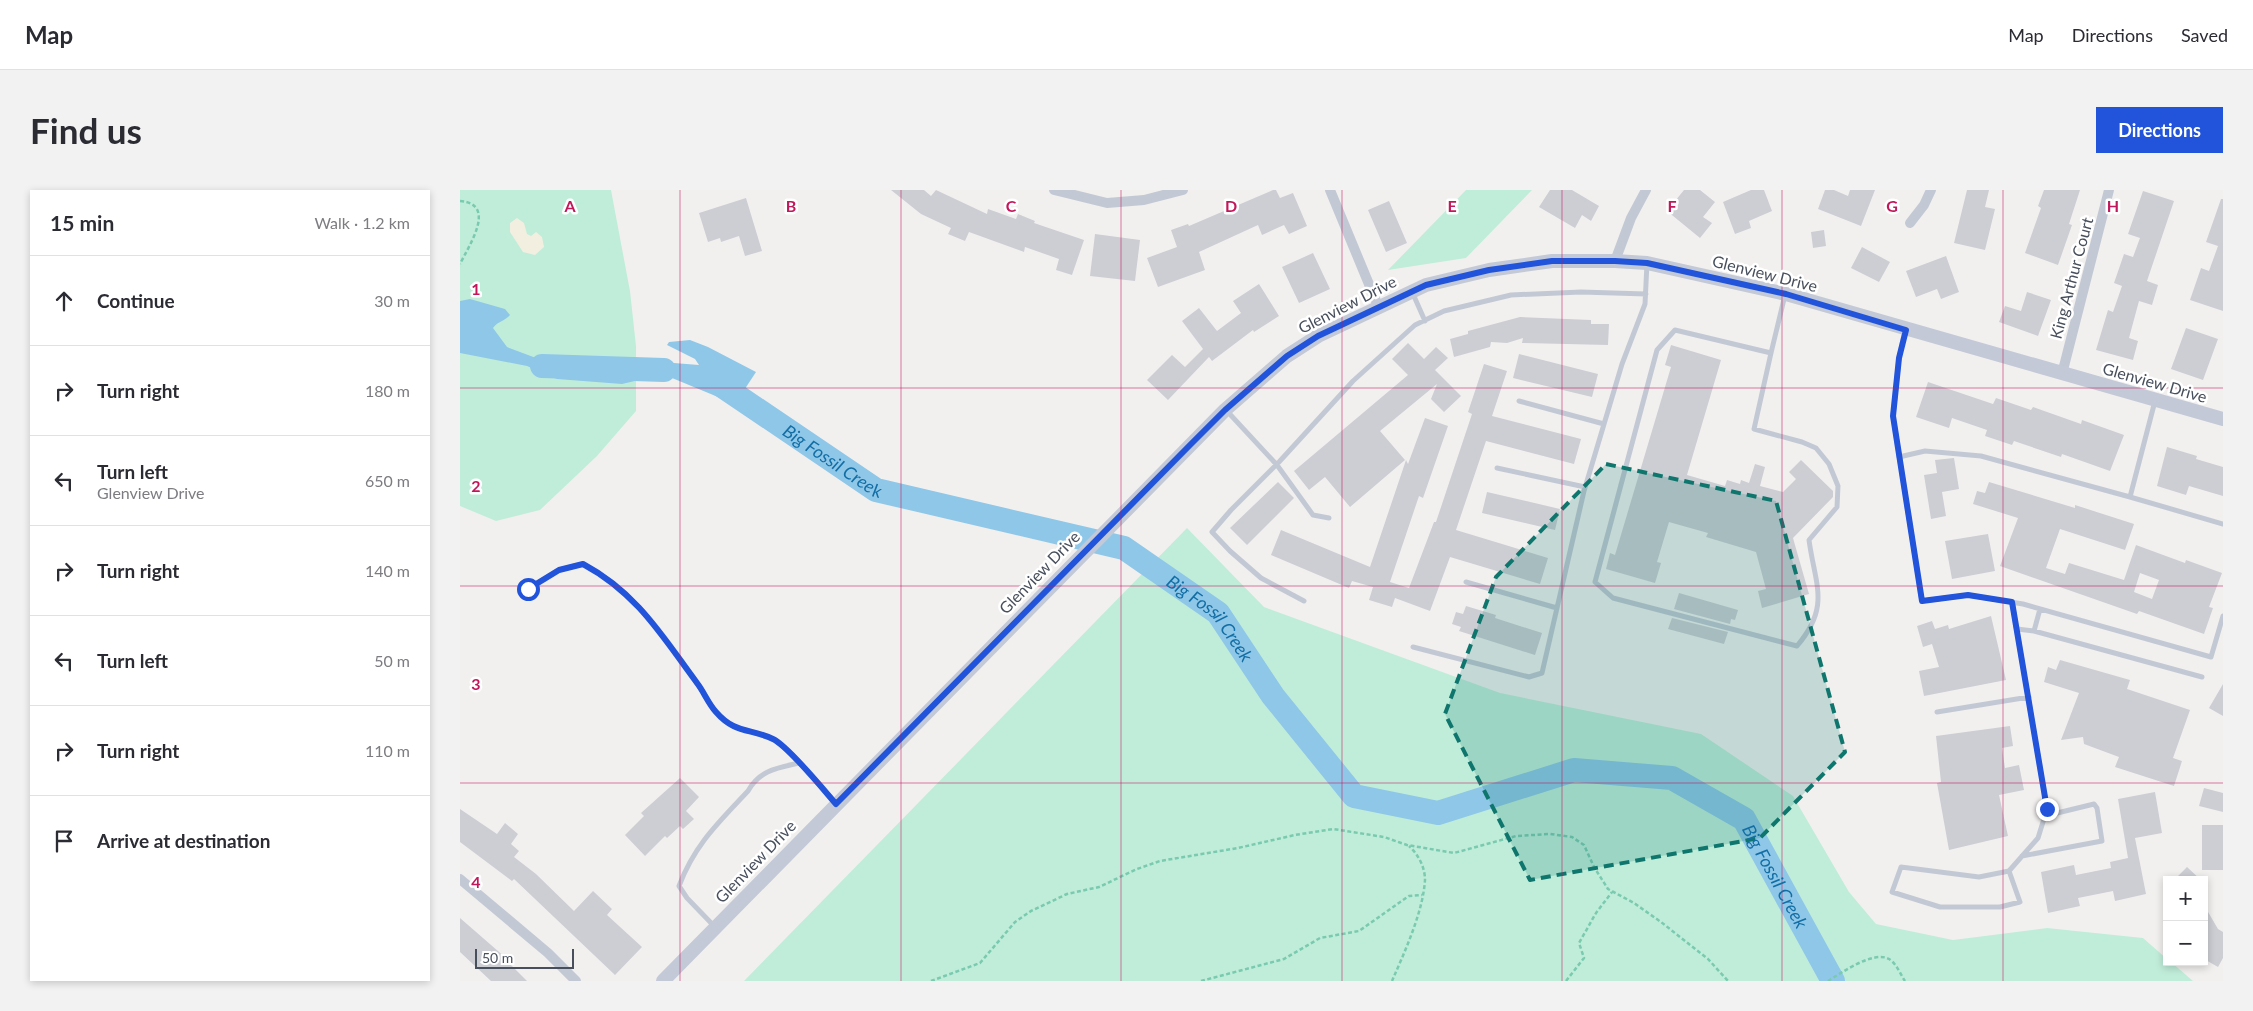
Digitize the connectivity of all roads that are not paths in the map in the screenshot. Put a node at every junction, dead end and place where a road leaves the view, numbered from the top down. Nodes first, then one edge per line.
1 (1183, 190) edge
2 (1330, 190) edge
3 (1646, 190) edge
4 (1932, 190) edge
5 (2109, 190) edge
6 (1059, 191) edge
7 (1910, 223) dead end
8 (1615, 261) junction
9 (1647, 263) junction
10 (1412, 291) junction
11 (1646, 294) junction
12 (1786, 294) junction
13 (1378, 306) junction
14 (1424, 321) junction
15 (1906, 330) junction
16 (1771, 353) junction
17 (2062, 374) junction
18 (2155, 400) junction
19 (1519, 401) dead end
20 (1225, 410) junction
21 (2223, 419) edge
22 (1604, 424) junction
23 (1899, 457) junction
24 (1277, 465) junction
25 (1497, 468) dead end
26 (1585, 486) junction
27 (2130, 496) junction
28 (1329, 518) dead end
29 (2223, 524) edge
30 (1466, 582) dead end
31 (528, 589) dead end
32 (1304, 601) dead end
33 (2012, 602) junction
34 (1557, 608) junction
35 (2040, 609) junction
36 (2223, 616) edge
37 (2017, 629) junction
38 (2034, 631) junction
39 (1413, 647) dead end
40 (2202, 677) dead end
41 (2029, 698) junction
42 (1937, 712) dead end
43 (798, 763) junction
44 (836, 804) junction
45 (2045, 816) junction
46 (2022, 856) junction
47 (2009, 871) junction
48 (460, 879) edge
49 (716, 927) junction
50 (576, 981) edge
51 (663, 981) edge

1 - 6 street
2 - 13 street
3 - 8 street
4 - 7 street
5 - 17 street, King Arthur Court
8 - 9 main road, Glenview Drive
8 - 10 main road, Glenview Drive
9 - 11 lane
9 - 12 main road, Glenview Drive
10 - 13 main road, Glenview Drive
10 - 14 lane
11 - 14 lane
11 - 22 lane
12 - 15 main road, Glenview Drive
12 - 16 lane
13 - 20 main road, Glenview Drive
14 - 24 lane
15 - 17 main road, Glenview Drive
15 - 23 lane
16 - 16 lane
17 - 18 main road, Glenview Drive
18 - 21 main road, Glenview Drive
18 - 27 lane
19 - 22 lane
20 - 24 lane
20 - 44 main road, Glenview Drive
22 - 26 lane
23 - 27 lane
23 - 33 lane
24 - 28 lane
24 - 32 lane
25 - 26 lane
26 - 34 lane
27 - 29 lane
30 - 34 lane
31 - 43 lane
33 - 35 lane
33 - 37 lane
34 - 39 lane
35 - 36 lane
35 - 38 lane
37 - 38 lane
37 - 41 lane
38 - 40 lane
41 - 42 lane
41 - 45 lane
43 - 44 lane
43 - 49 lane
44 - 49 main road, Glenview Drive
45 - 46 lane
45 - 46 lane
46 - 47 lane
47 - 47 lane
48 - 50 street
49 - 51 main road, Glenview Drive

